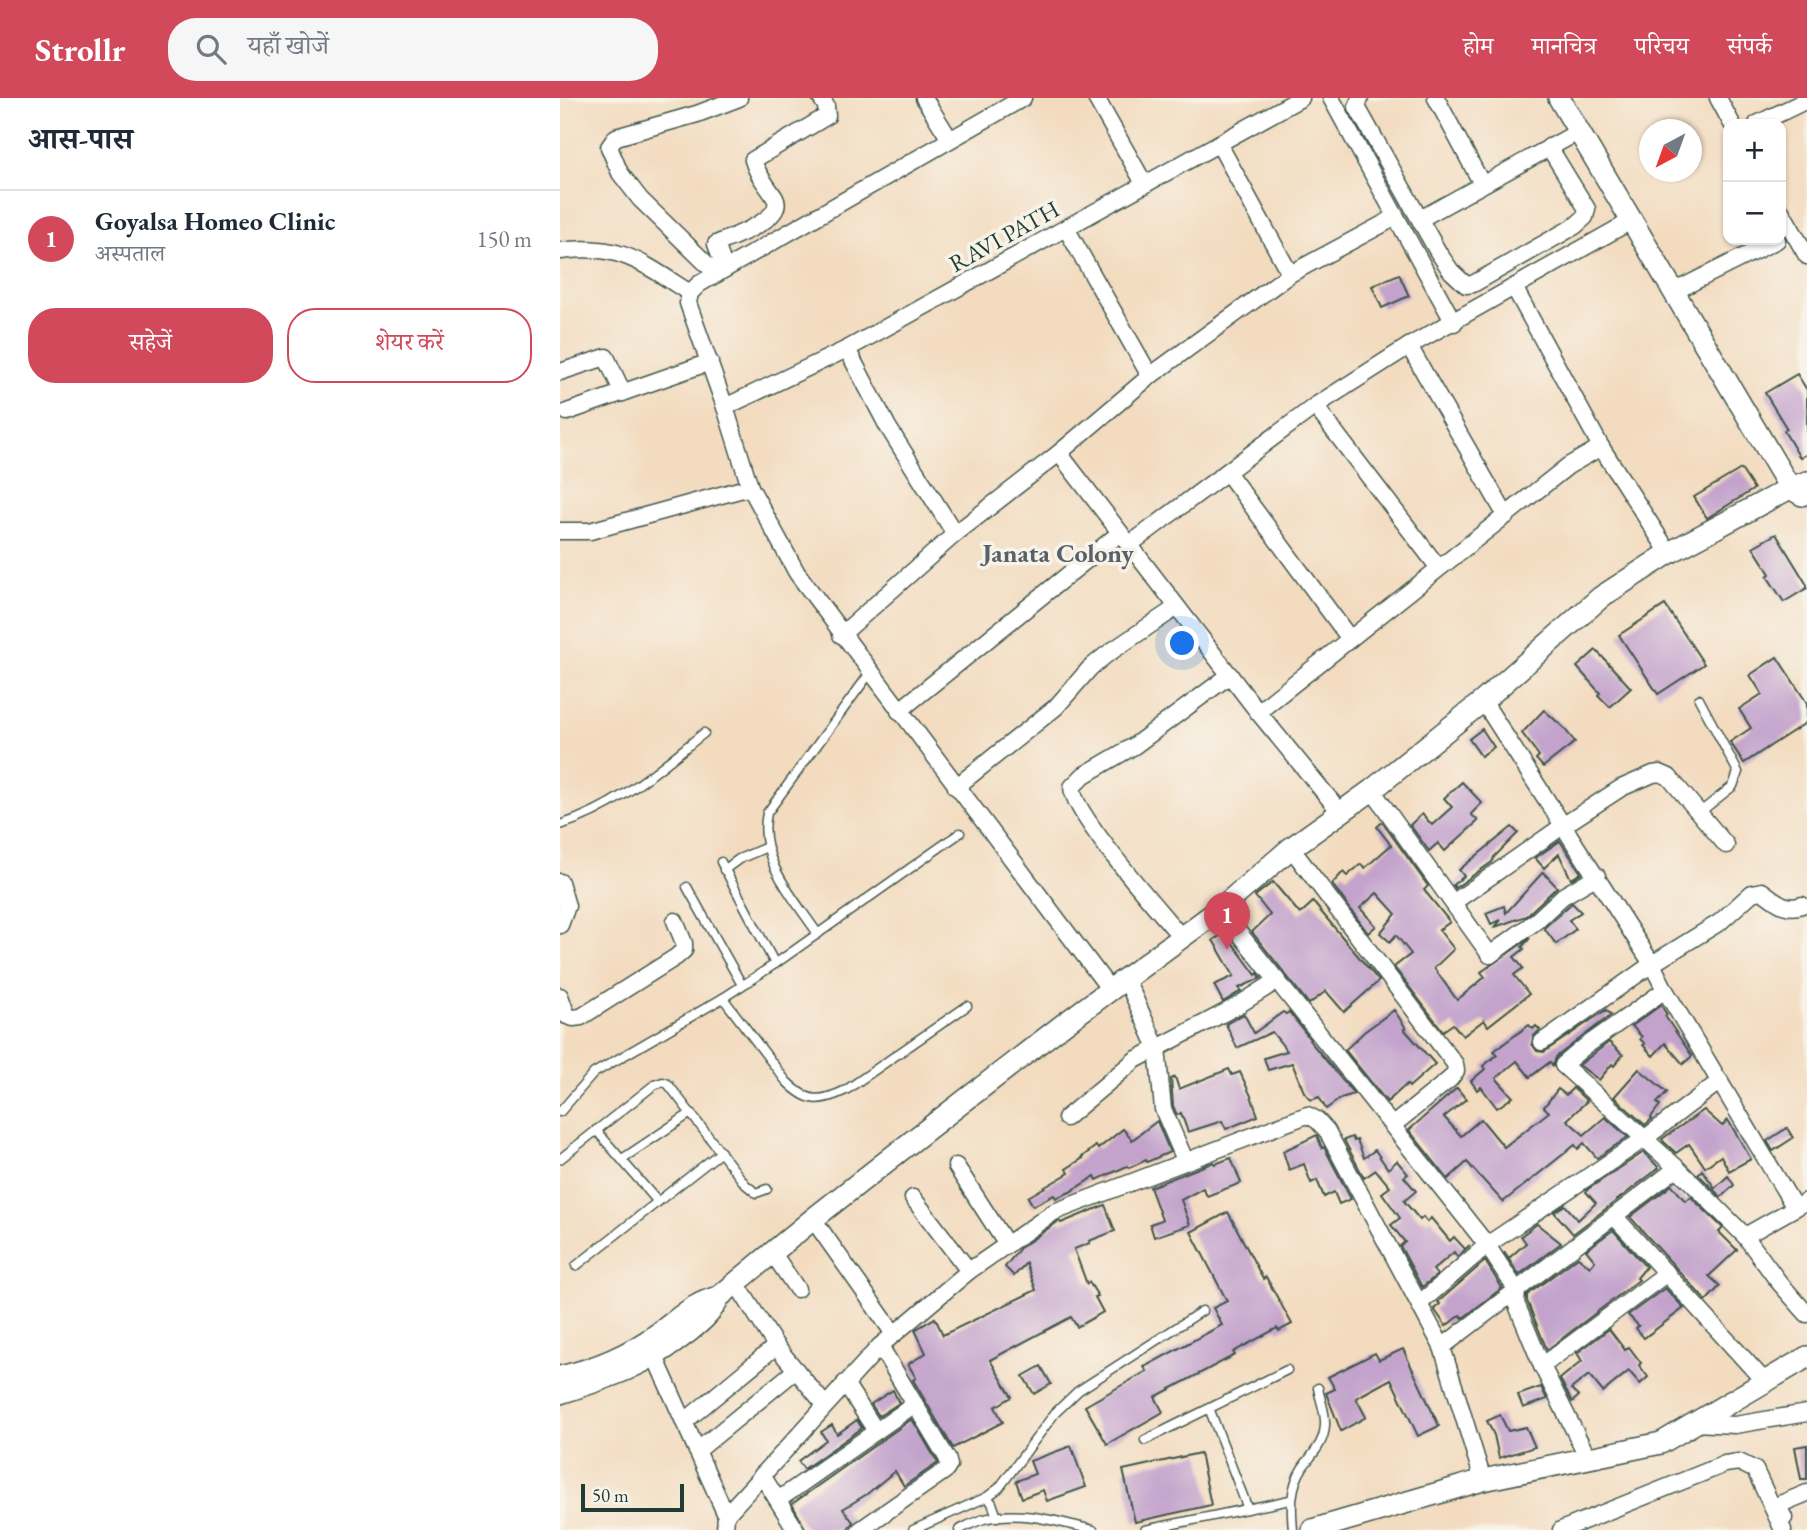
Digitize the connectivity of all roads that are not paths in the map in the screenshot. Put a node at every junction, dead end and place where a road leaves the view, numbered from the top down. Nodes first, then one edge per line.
1 (691, 98) edge
2 (739, 98) edge
3 (821, 98) edge
4 (925, 98) edge
5 (1023, 98) edge
6 (1096, 98) edge
7 (1301, 98) edge
8 (1331, 98) edge
9 (1360, 98) edge
10 (1436, 98) edge
11 (1559, 98) edge
12 (1718, 98) edge
13 (1807, 100) edge
14 (697, 114) junction
15 (1729, 119) edge
16 (1767, 119) edge
17 (1578, 132) junction
18 (949, 138) junction
19 (1376, 139) junction
20 (1219, 144) junction
21 (1359, 148) junction
22 (1549, 148) junction
23 (1482, 184) junction
24 (1145, 185) junction
25 (1396, 217) junction
26 (1420, 219) junction
27 (1631, 220) junction
28 (1066, 228) junction
29 (1550, 238) junction
30 (1786, 239) edge
31 (716, 244) junction
32 (1768, 245) edge
33 (560, 251) edge
34 (1438, 252) junction
35 (697, 254) junction
36 (1807, 256) edge
37 (1562, 260) junction
38 (1420, 262) junction
39 (721, 271) junction
40 (1290, 274) junction
41 (1514, 287) junction
42 (1672, 292) junction
43 (690, 293) junction
44 (1454, 323) junction
45 (1409, 346) junction
46 (847, 349) junction
47 (710, 362) junction
48 (560, 372) edge
49 (1150, 376) junction
50 (622, 393) junction
51 (1315, 406) junction
52 (725, 407) junction
53 (567, 412) dead end
54 (1601, 447) junction
55 (1059, 453) junction
56 (1227, 472) junction
57 (750, 487) junction
58 (1801, 489) edge
59 (1506, 516) junction
60 (560, 531) edge
61 (955, 534) junction
62 (1124, 539) junction
63 (1669, 554) junction
64 (1438, 568) junction
65 (1177, 607) junction
66 (841, 635) junction
67 (1350, 639) junction
68 (870, 673) junction
69 (1230, 675) junction
70 (1699, 699) dead end
71 (1483, 701) junction
72 (899, 711) junction
73 (1258, 712) junction
74 (704, 733) dead end
75 (956, 787) junction
76 (1372, 790) junction
77 (1341, 813) junction
78 (1699, 813) junction
79 (560, 825) edge
80 (1564, 825) junction
81 (960, 833) dead end
82 (1726, 845) dead end
83 (767, 847) junction
84 (1292, 848) junction
85 (1597, 876) junction
86 (560, 883) edge
87 (687, 887) dead end
88 (1454, 902) junction
89 (1802, 905) dead end
90 (1220, 909) junction
91 (675, 921) dead end
92 (560, 925) edge
93 (818, 934) junction
94 (1182, 938) junction
95 (775, 964) junction
96 (1652, 964) junction
97 (1278, 980) junction
98 (743, 985) junction
99 (1119, 985) junction
100 (1665, 990) junction
101 (560, 996) edge
102 (723, 998) junction
103 (967, 1006) dead end
104 (1542, 1042) dead end
105 (1157, 1048) junction
106 (1720, 1080) junction
107 (560, 1112) edge
108 (691, 1113) junction
109 (1066, 1118) dead end
110 (1393, 1125) junction
111 (596, 1130) junction
112 (1644, 1139) junction
113 (721, 1152) junction
114 (560, 1159) edge
115 (622, 1160) junction
116 (1185, 1160) junction
117 (956, 1166) dead end
118 (1677, 1168) junction
119 (767, 1189) dead end
120 (913, 1198) dead end
121 (658, 1202) junction
122 (1801, 1205) edge
123 (1615, 1217) junction
124 (813, 1219) junction
125 (1745, 1236) junction
126 (1007, 1245) junction
127 (1487, 1245) junction
128 (772, 1252) junction
129 (576, 1266) dead end
130 (969, 1271) junction
131 (1667, 1273) junction
132 (736, 1283) junction
133 (797, 1289) dead end
134 (1517, 1291) junction
135 (1420, 1303) junction
136 (1202, 1311) dead end
137 (1807, 1314) edge
138 (894, 1334) junction
139 (661, 1346) junction
140 (776, 1346) junction
141 (880, 1346) junction
142 (1442, 1347) junction
143 (1807, 1357) edge
144 (1542, 1366) junction
145 (796, 1370) junction
146 (1287, 1370) dead end
147 (560, 1377) edge
148 (1765, 1382) junction
149 (845, 1383) junction
150 (1318, 1388) dead end
151 (560, 1393) edge
152 (915, 1404) junction
153 (825, 1405) junction
154 (1209, 1408) junction
155 (1807, 1413) edge
156 (684, 1422) junction
157 (1694, 1423) junction
158 (876, 1431) junction
159 (1145, 1440) dead end
160 (698, 1451) junction
161 (1588, 1458) junction
162 (762, 1475) junction
163 (1483, 1480) junction
164 (1807, 1493) edge
165 (986, 1497) junction
166 (778, 1500) junction
167 (1290, 1500) junction
168 (1248, 1508) junction
169 (997, 1517) junction
170 (725, 1522) edge
171 (796, 1530) edge
172 (860, 1530) edge
173 (913, 1530) edge
174 (959, 1530) edge
175 (1093, 1530) edge
176 (1146, 1530) edge
177 (1293, 1530) edge
178 (1312, 1530) edge
179 (1561, 1530) edge
180 (1783, 1530) edge
181 (1789, 1530) edge

1 - 14 street
2 - 14 street
3 - 31 street
4 - 18 street
5 - 18 street
6 - 24 street
7 - 20 street, RAVI PATH
8 - 21 street
9 - 19 street
10 - 23 street
11 - 17 street
12 - 15 street
13 - 16 street
14 - 35 street
17 - 22 street
17 - 27 street
18 - 39 street
19 - 21 street
19 - 26 street
20 - 24 street, RAVI PATH
20 - 40 street
21 - 25 street
22 - 23 street
22 - 29 street
23 - 26 street
24 - 28 street, RAVI PATH
25 - 38 street
25 - 40 street
26 - 34 street
27 - 37 street
27 - 42 street
28 - 46 street, RAVI PATH
28 - 49 street
29 - 34 street
29 - 37 street
30 - 36 street
31 - 35 street
31 - 39 street
32 - 42 street
33 - 43 street
34 - 38 street
35 - 39 street
37 - 41 street
38 - 44 street
39 - 43 street
40 - 49 street
41 - 44 street
41 - 54 street
42 - 58 street
43 - 47 street
44 - 45 street
45 - 51 street
45 - 59 street
46 - 52 street, RAVI PATH
46 - 61 street
47 - 50 street
47 - 52 street
48 - 50 street
49 - 55 street
50 - 53 street
51 - 56 street
51 - 64 street
52 - 57 street
54 - 59 street
54 - 63 street
55 - 61 street
55 - 62 street
56 - 62 street
56 - 67 street
57 - 60 street
57 - 66 street
58 - 63 street
59 - 64 street
61 - 66 street
62 - 65 street
62 - 72 street
63 - 71 street
64 - 67 street
65 - 69 street
65 - 75 street
66 - 68 street
67 - 73 street
68 - 72 street
68 - 83 lane
69 - 73 street
69 - 94 street
70 - 78 lane
71 - 76 street
71 - 80 street
72 - 75 street
73 - 77 street
74 - 79 lane
75 - 99 street
76 - 77 street
76 - 88 street
77 - 84 street
78 - 80 street
78 - 82 street
80 - 85 street
80 - 88 street
81 - 93 lane
83 - 93 lane
83 - 95 lane
84 - 90 street
84 - 110 street
85 - 88 street
85 - 96 street
86 - 92 street
87 - 98 lane
89 - 96 street
90 - 94 street
90 - 97 street
91 - 101 street
93 - 95 lane
94 - 99 street
95 - 98 lane
96 - 100 street
96 - 104 street
97 - 105 street
97 - 110 street
98 - 102 lane
99 - 105 street
99 - 124 street
100 - 106 street
100 - 112 street
102 - 103 lane
102 - 107 lane
105 - 109 street
105 - 116 street
106 - 112 street
106 - 122 street
108 - 111 lane
108 - 113 lane
108 - 115 lane
110 - 127 street
111 - 114 lane
111 - 115 lane
112 - 118 street
112 - 127 street
113 - 119 lane
113 - 121 lane
115 - 121 lane
116 - 126 street
116 - 135 street
117 - 126 street
118 - 123 street
118 - 125 street
120 - 130 street
121 - 129 lane
122 - 125 street
123 - 131 street
123 - 134 street
124 - 128 street
124 - 138 street
125 - 137 street
126 - 130 street
127 - 134 street
127 - 135 street
128 - 132 street
128 - 133 street
130 - 138 street
131 - 144 street
131 - 148 street
132 - 139 street
132 - 140 street
134 - 142 street
134 - 144 street
135 - 142 street
136 - 165 lane
138 - 141 street
139 - 147 street
139 - 151 street
139 - 156 street
140 - 145 street
140 - 156 street
141 - 149 street
141 - 152 street
142 - 163 street
143 - 148 street
144 - 161 street
145 - 153 street
145 - 160 street
146 - 154 lane
148 - 157 street
149 - 153 street
149 - 158 street
150 - 167 lane
152 - 158 street
152 - 172 street
153 - 162 street
154 - 159 lane
154 - 168 lane
155 - 157 street
156 - 160 street
157 - 161 street
158 - 166 street
160 - 170 street
161 - 163 street
162 - 166 street
162 - 170 street
163 - 178 street
164 - 181 street
165 - 169 lane
165 - 173 lane
166 - 171 street
167 - 168 lane
167 - 177 lane
168 - 176 lane
169 - 174 lane
169 - 175 lane
179 - 180 street

